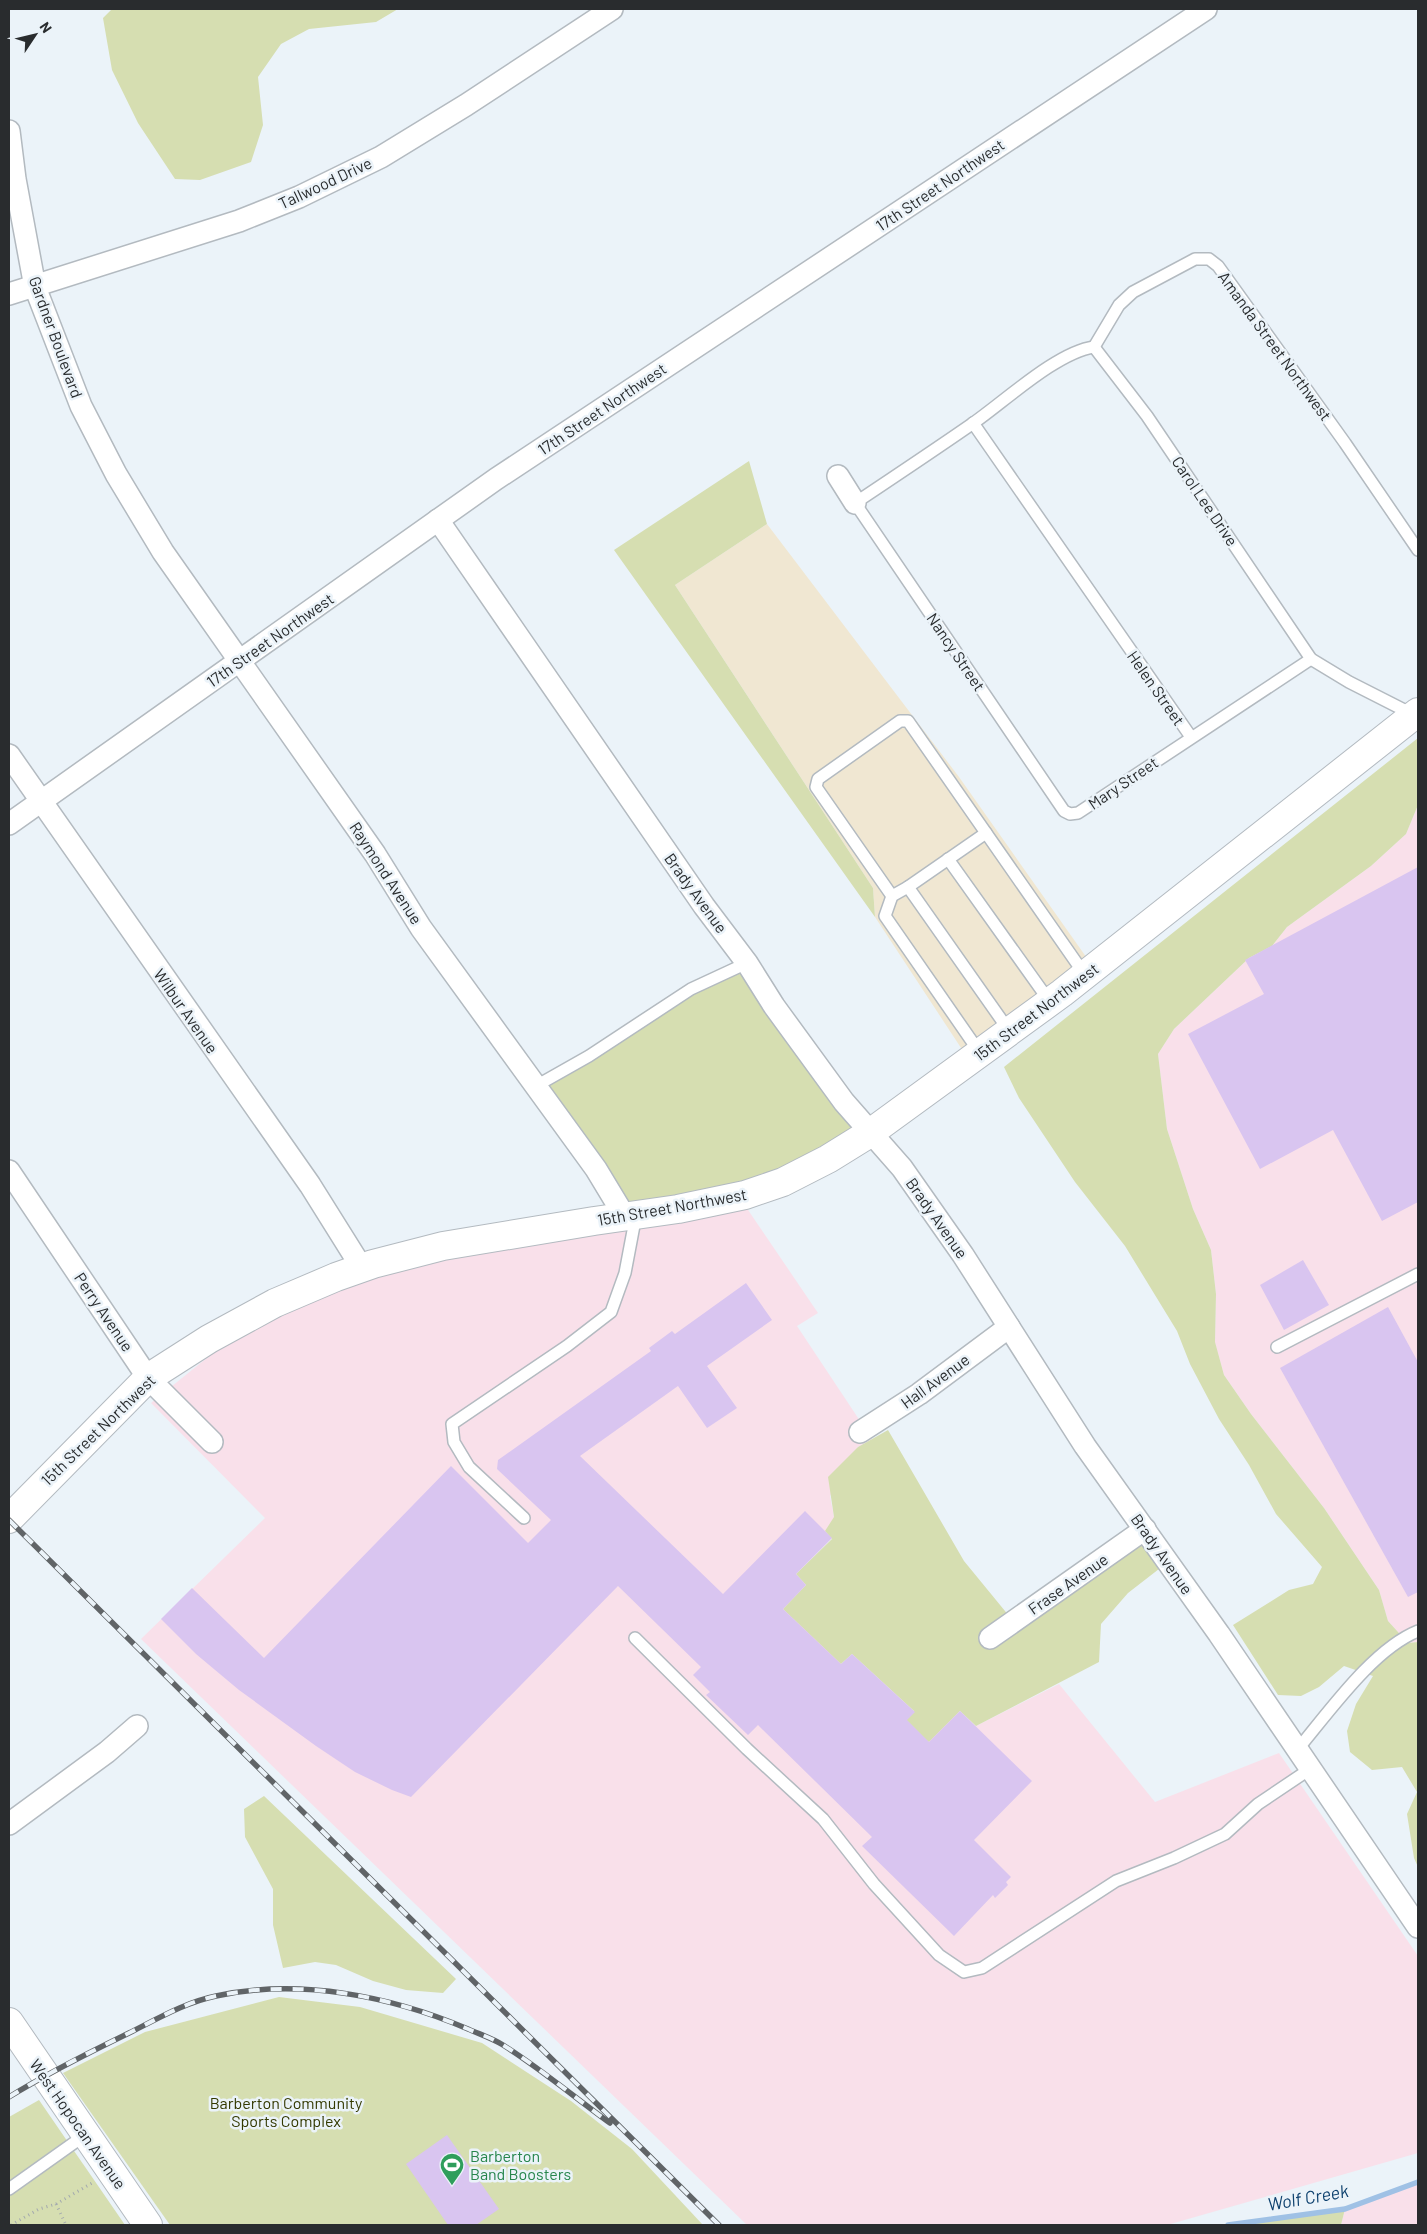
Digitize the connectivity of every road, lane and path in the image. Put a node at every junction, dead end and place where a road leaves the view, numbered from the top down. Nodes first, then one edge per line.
1 (612, 9) edge
2 (1206, 9) edge
3 (9, 131) edge
4 (35, 287) junction
5 (9, 294) edge
6 (1094, 347) junction
7 (972, 424) junction
8 (838, 476) dead end
9 (855, 504) junction
10 (438, 520) junction
11 (149, 528) joint
12 (1418, 550) edge
13 (1311, 659) junction
14 (240, 660) junction
15 (1416, 713) edge
16 (1190, 737) junction
17 (9, 755) edge
18 (39, 801) junction
19 (1057, 801) joint
20 (9, 824) edge
21 (986, 833) junction
22 (948, 859) junction
23 (908, 887) junction
24 (892, 896) junction
25 (747, 963) junction
26 (1085, 976) junction
27 (1050, 1002) junction
28 (1010, 1032) junction
29 (980, 1054) junction
30 (536, 1086) junction
31 (870, 1133) junction
32 (9, 1172) edge
33 (630, 1216) junction
34 (362, 1268) junction
35 (1418, 1274) edge
36 (1009, 1327) junction
37 (1277, 1347) dead end
38 (148, 1378) junction
39 (860, 1432) dead end
40 (212, 1442) dead end
41 (524, 1518) dead end
42 (9, 1519) edge
43 (1145, 1529) junction
44 (1418, 1631) edge
45 (635, 1638) dead end
46 (990, 1638) dead end
47 (137, 1726) dead end
48 (1297, 1750) junction
49 (1310, 1770) junction
50 (9, 1824) edge
51 (1418, 1927) edge
52 (9, 2022) edge
53 (85, 2135) junction
54 (94, 2181) dead end
55 (9, 2189) edge
56 (56, 2204) junction
57 (11, 2225) edge
58 (66, 2225) edge
59 (148, 2225) edge

1 - 4 street, Tallwood Drive
2 - 10 street, 17th Street Northwest
3 - 4 street, Gardner Boulevard
4 - 5 street, Tallwood Drive
4 - 11 street, Gardner Boulevard
6 - 7 lane
6 - 12 lane, Amanda Street Northwest
6 - 13 lane, Carol Lee Drive
7 - 9 lane
7 - 16 lane, Helen Street
8 - 9 street
9 - 19 lane, Nancy Street
10 - 14 street, 17th Street Northwest
10 - 25 street, Brady Avenue
11 - 14 street, Raymond Avenue
13 - 15 lane
13 - 16 lane, Helen Street
14 - 18 street, 17th Street Northwest
14 - 30 street, Raymond Avenue
15 - 26 street, 15th Street Northwest
16 - 19 lane, Mary Street
17 - 18 street, Wilbur Avenue
18 - 20 street, 17th Street Northwest
18 - 34 street, Wilbur Avenue
21 - 22 lane
21 - 24 lane
21 - 26 lane
22 - 23 lane
22 - 27 lane
23 - 24 lane
23 - 28 lane
24 - 29 lane
25 - 30 lane
25 - 31 street, Brady Avenue
26 - 27 street, 15th Street Northwest
27 - 28 street, 15th Street Northwest
28 - 29 street, 15th Street Northwest
29 - 31 street, 15th Street Northwest
30 - 33 street, Raymond Avenue
31 - 33 street, 15th Street Northwest
31 - 36 street, Brady Avenue
32 - 38 street, Perry Avenue
33 - 34 street, 15th Street Northwest
33 - 41 lane
34 - 38 street, 15th Street Northwest
35 - 37 lane
36 - 39 street, Hall Avenue
36 - 43 street, Brady Avenue
38 - 40 street, Perry Avenue
38 - 42 street, 15th Street Northwest
43 - 46 street, Frase Avenue
43 - 48 street, Brady Avenue
44 - 48 lane
45 - 49 lane
47 - 50 street
48 - 49 street, Brady Avenue
49 - 51 street, Brady Avenue
52 - 53 street, West Hopocan Avenue
53 - 55 lane
53 - 59 street, West Hopocan Avenue
54 - 56 path
56 - 57 path
56 - 58 path

